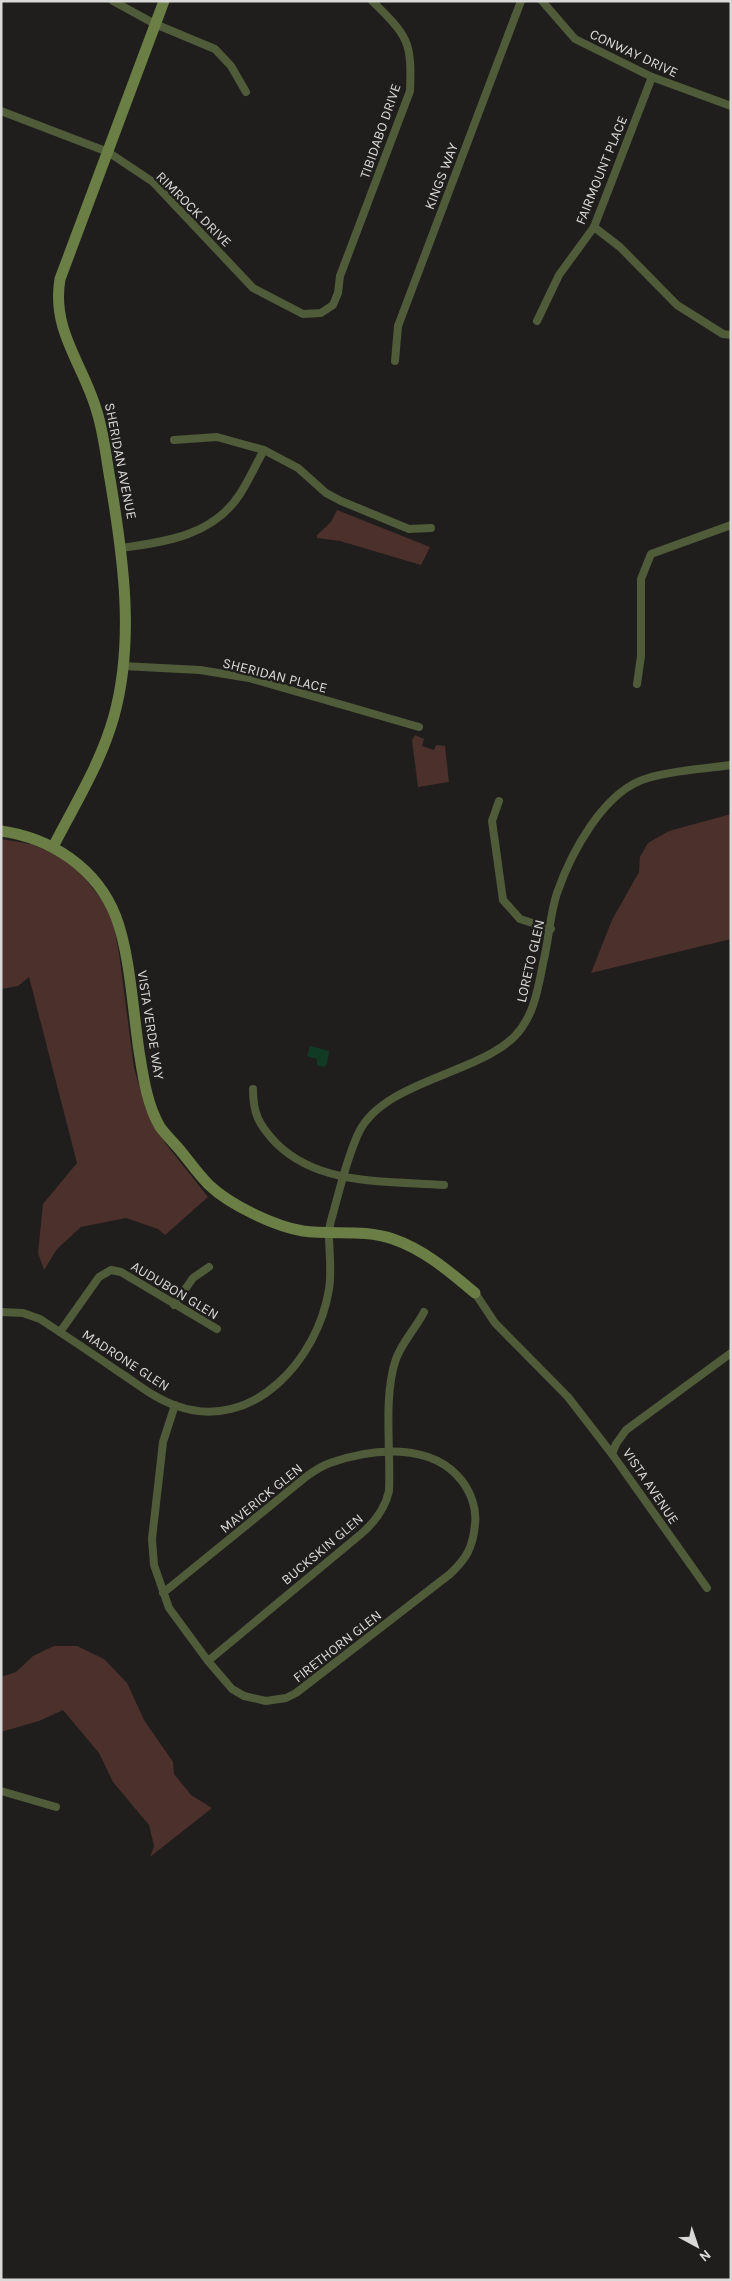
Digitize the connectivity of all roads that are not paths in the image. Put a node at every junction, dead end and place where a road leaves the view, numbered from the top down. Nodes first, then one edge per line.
1 (113, 1) edge
2 (164, 1) edge
3 (372, 1) edge
4 (520, 1) edge
5 (542, 1) edge
6 (155, 24) junction
7 (652, 77) junction
8 (246, 92) dead end
9 (731, 106) edge
10 (1, 111) edge
11 (108, 152) junction
12 (594, 227) junction
13 (340, 276) joint
14 (537, 321) dead end
15 (731, 336) edge
16 (395, 361) dead end
17 (174, 440) dead end
18 (264, 450) junction
19 (731, 525) edge
20 (431, 528) dead end
21 (122, 548) junction
22 (123, 666) junction
23 (637, 684) dead end
24 (419, 727) dead end
25 (731, 765) edge
26 (499, 801) dead end
27 (1, 830) edge
28 (53, 847) junction
29 (550, 929) junction
30 (253, 1089) dead end
31 (342, 1177) junction
32 (444, 1186) dead end
33 (329, 1231) junction
34 (209, 1267) dead end
35 (475, 1293) joint
36 (174, 1305) junction
37 (1, 1312) edge
38 (424, 1312) dead end
39 (217, 1330) dead end
40 (60, 1332) junction
41 (731, 1353) edge
42 (175, 1405) junction
43 (389, 1452) junction
44 (612, 1454) junction
45 (707, 1588) dead end
46 (163, 1593) junction
47 (208, 1661) junction
48 (1, 1791) edge
49 (56, 1807) dead end

1 - 6 street
2 - 6 street, SHERIDAN AVENUE
3 - 13 street, TIBIDABO DRIVE
4 - 16 street, KINGS WAY
5 - 7 street, CONWAY DRIVE
6 - 8 street
6 - 11 street, SHERIDAN AVENUE
7 - 9 street, CONWAY DRIVE
7 - 12 street, FAIRMOUNT PLACE
10 - 11 street, RIMROCK DRIVE
11 - 13 street, RIMROCK DRIVE
11 - 21 street, SHERIDAN AVENUE
12 - 14 street, FAIRMOUNT PLACE
12 - 15 street
17 - 18 street
18 - 20 street
18 - 21 street
19 - 23 street
21 - 22 street, SHERIDAN AVENUE
22 - 24 street, SHERIDAN PLACE
22 - 28 street, SHERIDAN AVENUE
25 - 29 street, LORETO GLEN
26 - 29 street
27 - 28 street, VISTA VERDE WAY
28 - 33 street, VISTA VERDE WAY
29 - 31 street, LORETO GLEN
30 - 31 street
31 - 32 street
31 - 33 street, LORETO GLEN
33 - 35 street, VISTA VERDE WAY
33 - 42 street, MADRONE GLEN
34 - 36 street
35 - 44 street
36 - 39 street, AUDUBON GLEN
36 - 40 street, AUDUBON GLEN
37 - 40 street, MADRONE GLEN
38 - 43 street, BUCKSKIN GLEN
40 - 42 street, MADRONE GLEN
41 - 44 street, VISTA AVENUE
42 - 46 street, FIRETHORN GLEN
43 - 46 street, MAVERICK GLEN
43 - 47 street, BUCKSKIN GLEN
43 - 47 street, FIRETHORN GLEN
44 - 45 street, VISTA AVENUE
46 - 47 street, FIRETHORN GLEN
48 - 49 street

